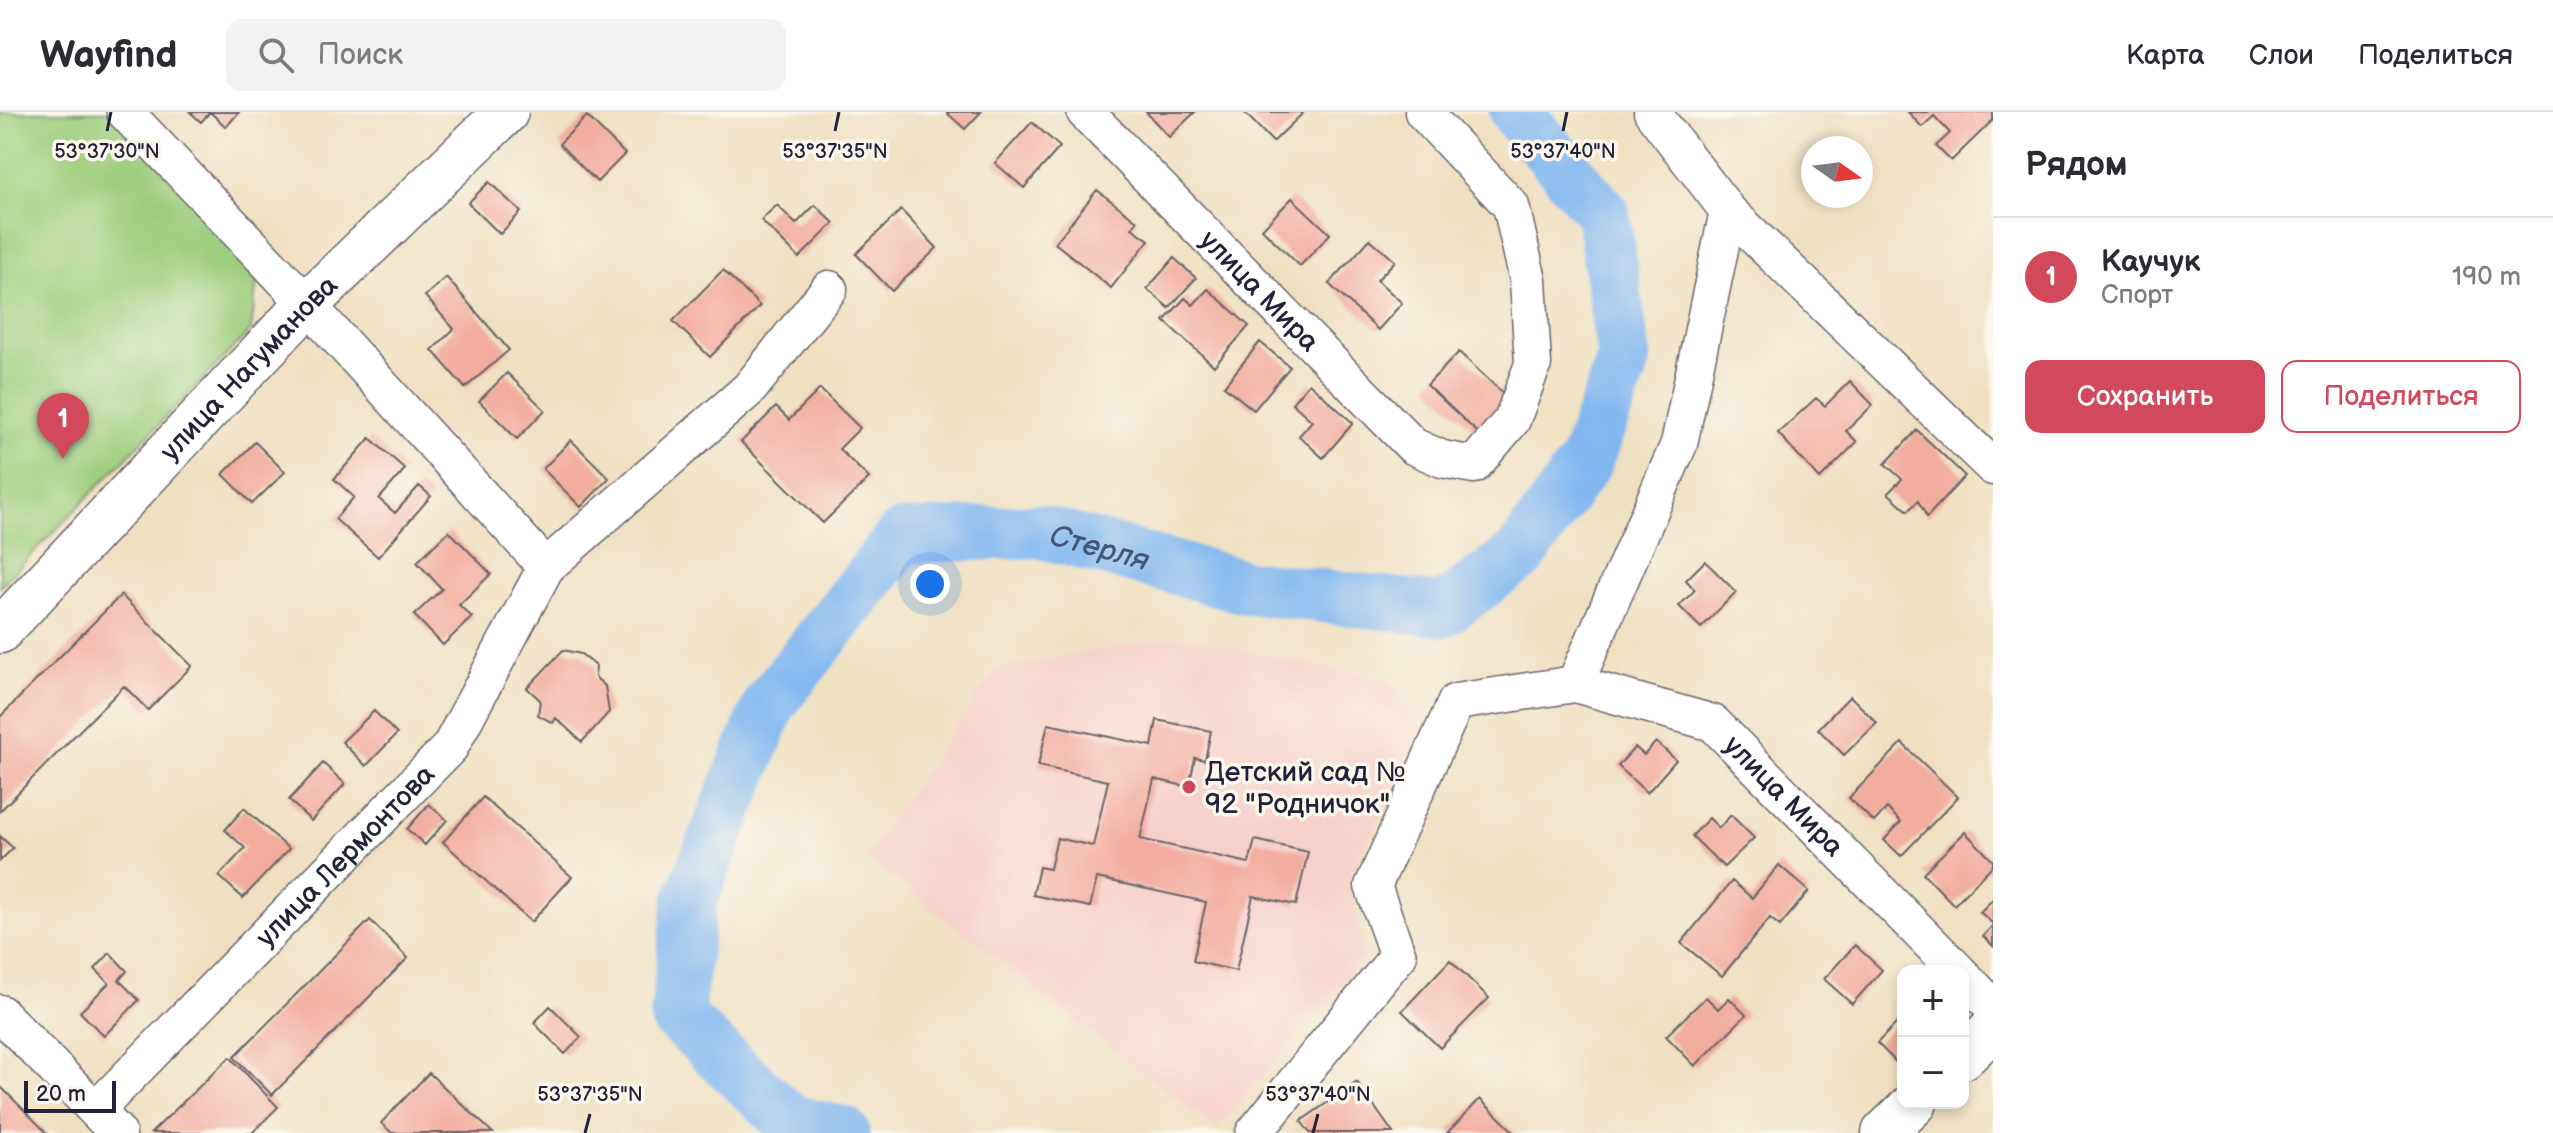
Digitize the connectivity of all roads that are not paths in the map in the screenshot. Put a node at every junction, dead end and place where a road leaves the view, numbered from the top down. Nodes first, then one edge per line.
1 (125, 112) edge
2 (506, 112) edge
3 (1085, 112) edge
4 (1423, 112) edge
5 (1652, 112) edge
6 (1728, 211) junction
7 (829, 289) dead end
8 (307, 304) junction
9 (1993, 467) edge
10 (546, 567) junction
11 (0, 631) edge
12 (1575, 684) junction
13 (1952, 965) edge
14 (1969, 982) edge
15 (1993, 1007) edge
16 (0, 1013) edge
17 (1993, 1028) edge
18 (1969, 1051) edge
19 (1909, 1109) edge
20 (107, 1122) edge
21 (1254, 1133) edge
22 (1884, 1133) edge

1 - 8 street
2 - 8 main road, улица Нагуманова
3 - 4 street, улица Мира
5 - 6 street
6 - 9 street
6 - 12 street
7 - 10 street, улица Лермонтова
8 - 10 street
8 - 11 main road, улица Нагуманова
10 - 20 street, улица Лермонтова
12 - 13 street, улица Мира
12 - 21 street, улица Мира
14 - 15 street
16 - 20 street
17 - 18 main road
19 - 22 main road

